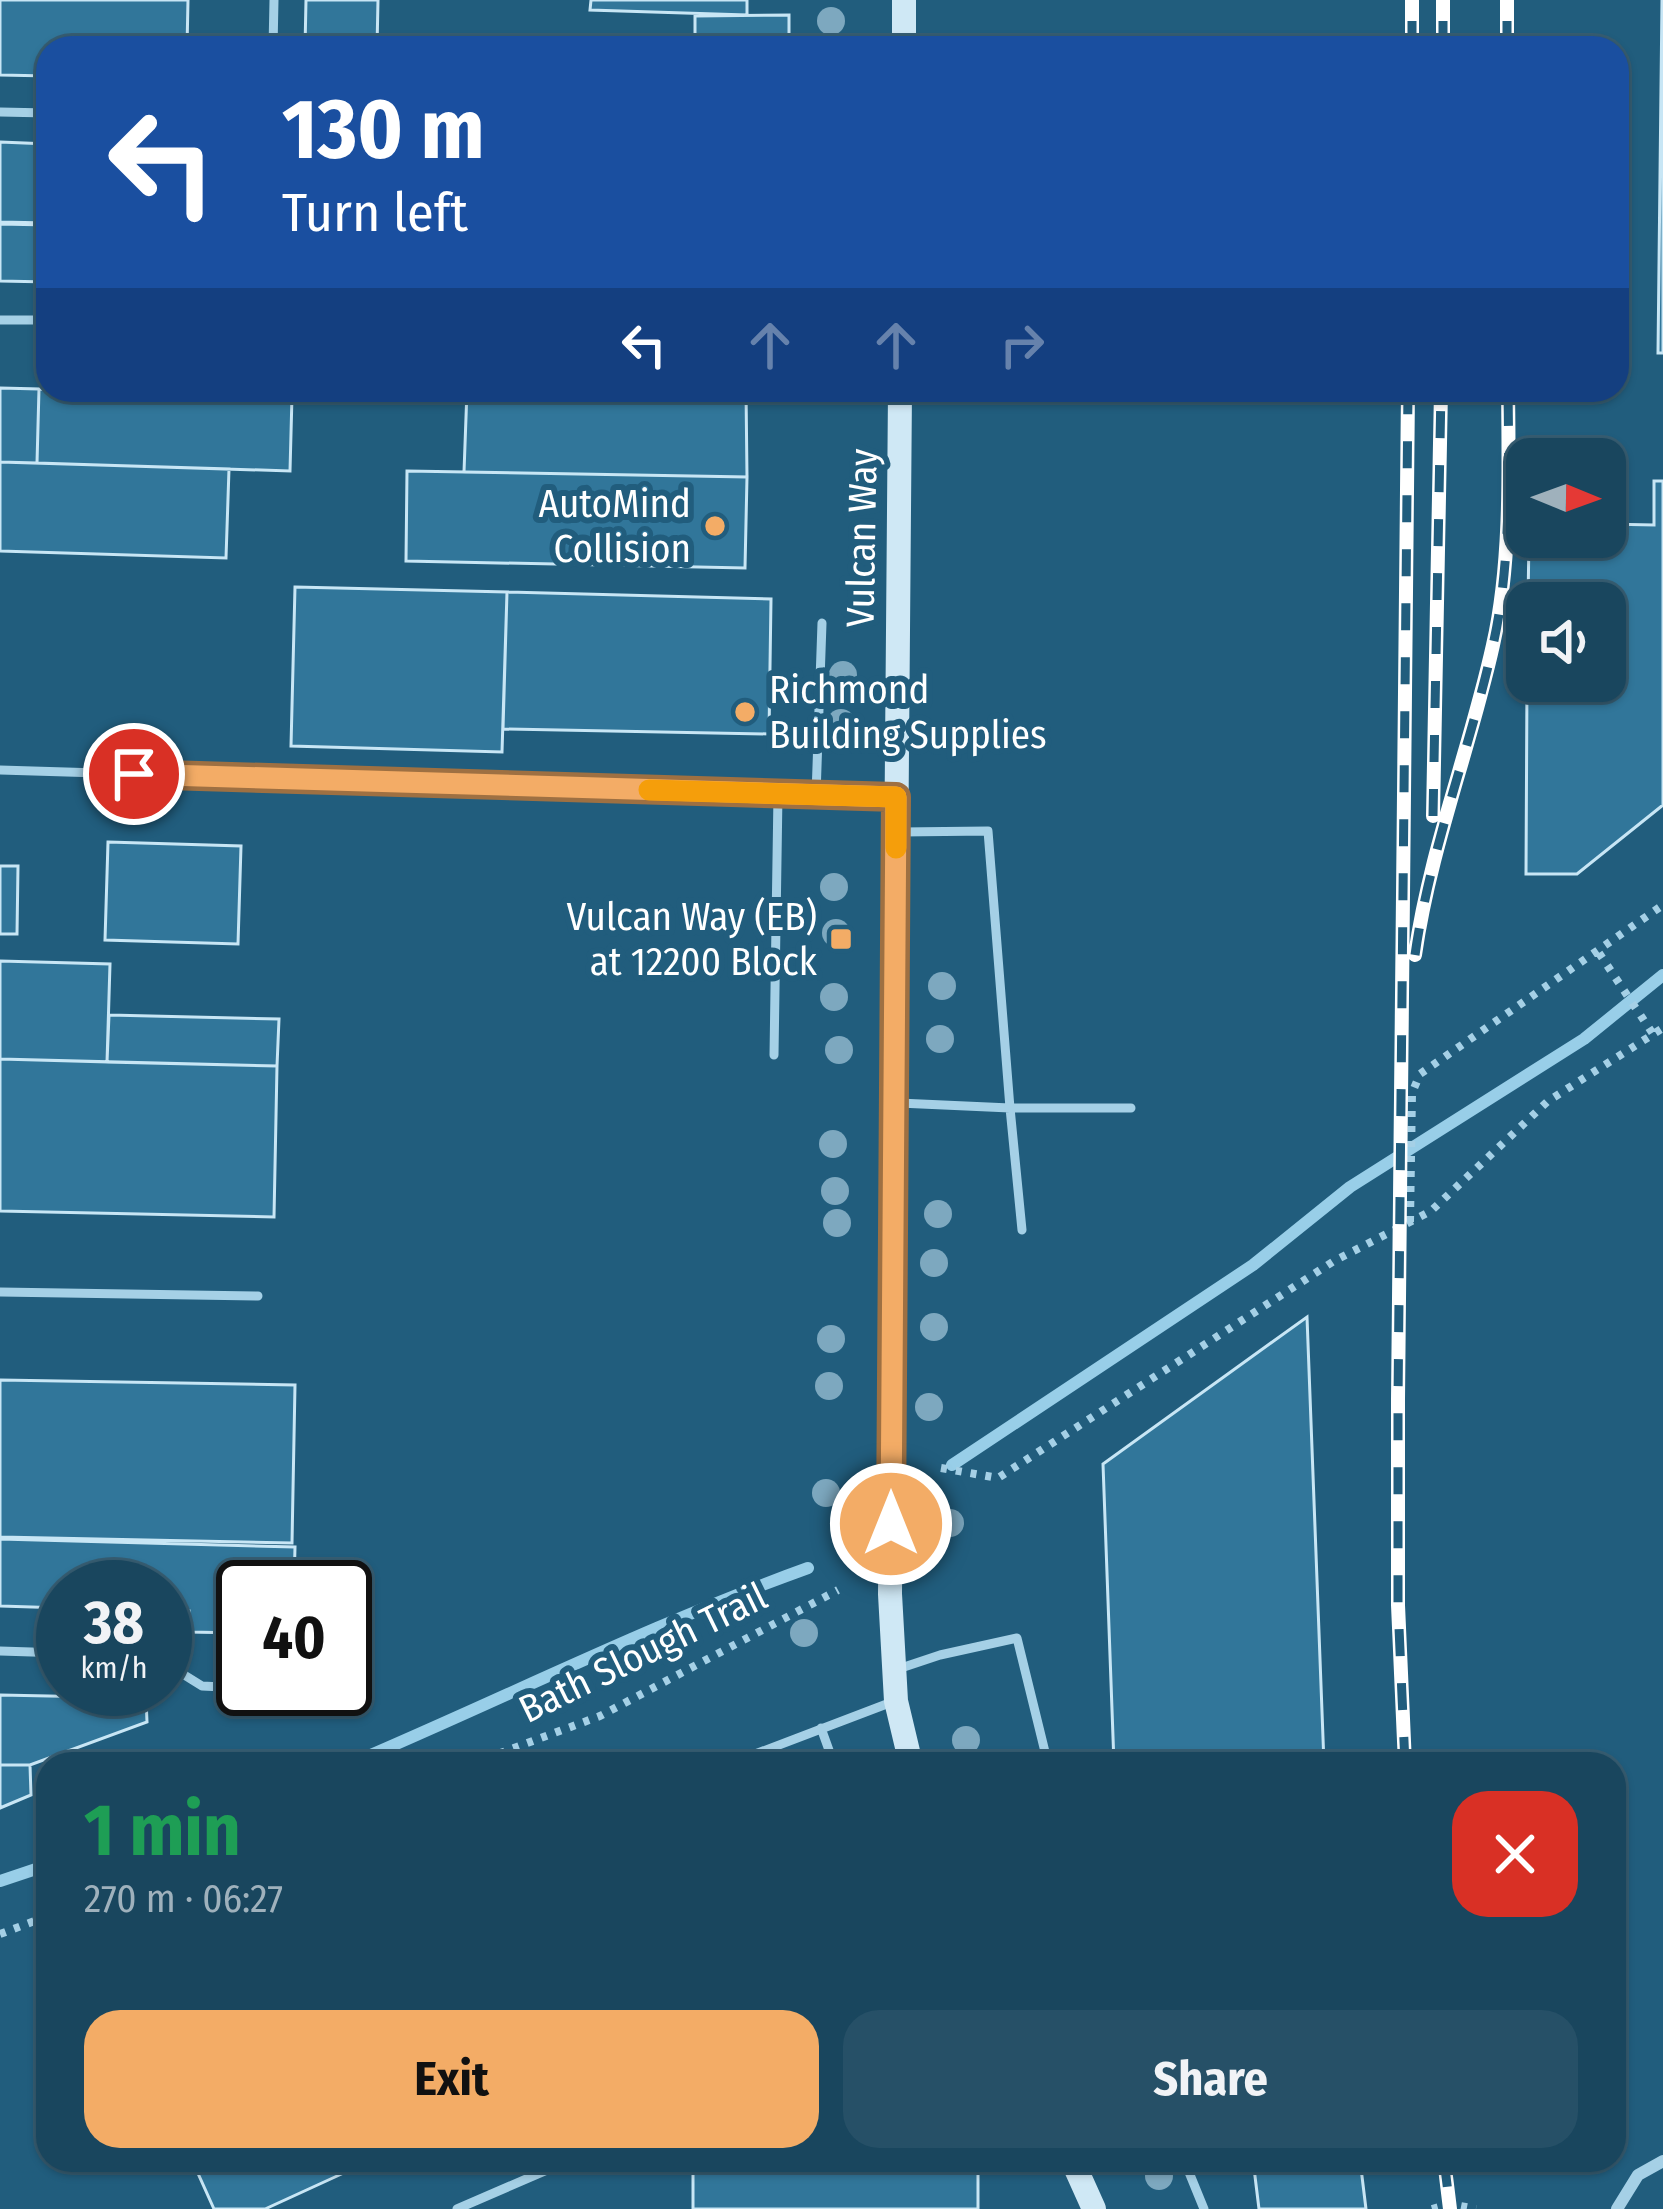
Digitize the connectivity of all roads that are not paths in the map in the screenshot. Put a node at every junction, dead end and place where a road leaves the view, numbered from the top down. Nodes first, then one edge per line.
1 (274, 0) edge
2 (904, 0) edge
3 (273, 36) edge
4 (904, 36) edge
5 (0, 112) edge
6 (36, 113) edge
7 (0, 320) edge
8 (36, 320) edge
9 (900, 402) edge
10 (822, 623) dead end
11 (0, 770) edge
12 (778, 794) junction
13 (816, 795) junction
14 (896, 797) junction
15 (896, 832) junction
16 (773, 1055) dead end
17 (893, 1103) junction
18 (1010, 1108) junction
19 (1131, 1108) dead end
20 (1022, 1230) dead end
21 (0, 1292) edge
22 (258, 1296) dead end
23 (0, 1651) edge
24 (36, 1652) edge
25 (893, 1670) junction
26 (896, 1701) junction
27 (821, 1728) junction
28 (760, 1752) edge
29 (830, 1752) edge
30 (908, 1752) edge
31 (1045, 1752) edge
32 (1663, 2162) edge
33 (543, 2172) edge
34 (1077, 2172) edge
35 (1189, 2172) edge
36 (458, 2209) edge
37 (1094, 2209) edge
38 (1204, 2209) edge
39 (1617, 2209) edge

1 - 3 lane
2 - 4 street
5 - 6 lane
7 - 8 lane
9 - 14 street, Vulcan Way
10 - 13 lane
11 - 12 lane
12 - 13 lane
12 - 16 lane
13 - 14 lane
14 - 15 street, Vulcan Way
15 - 17 street, Vulcan Way
15 - 18 lane
17 - 18 lane
17 - 25 street, Vulcan Way
18 - 19 lane
18 - 20 lane
21 - 22 lane
23 - 24 lane
25 - 26 street, Vulcan Way
25 - 31 lane
26 - 27 lane
26 - 30 street, Vulcan Way
27 - 28 lane
27 - 29 lane
32 - 39 street
33 - 36 lane
34 - 37 street
35 - 38 lane

